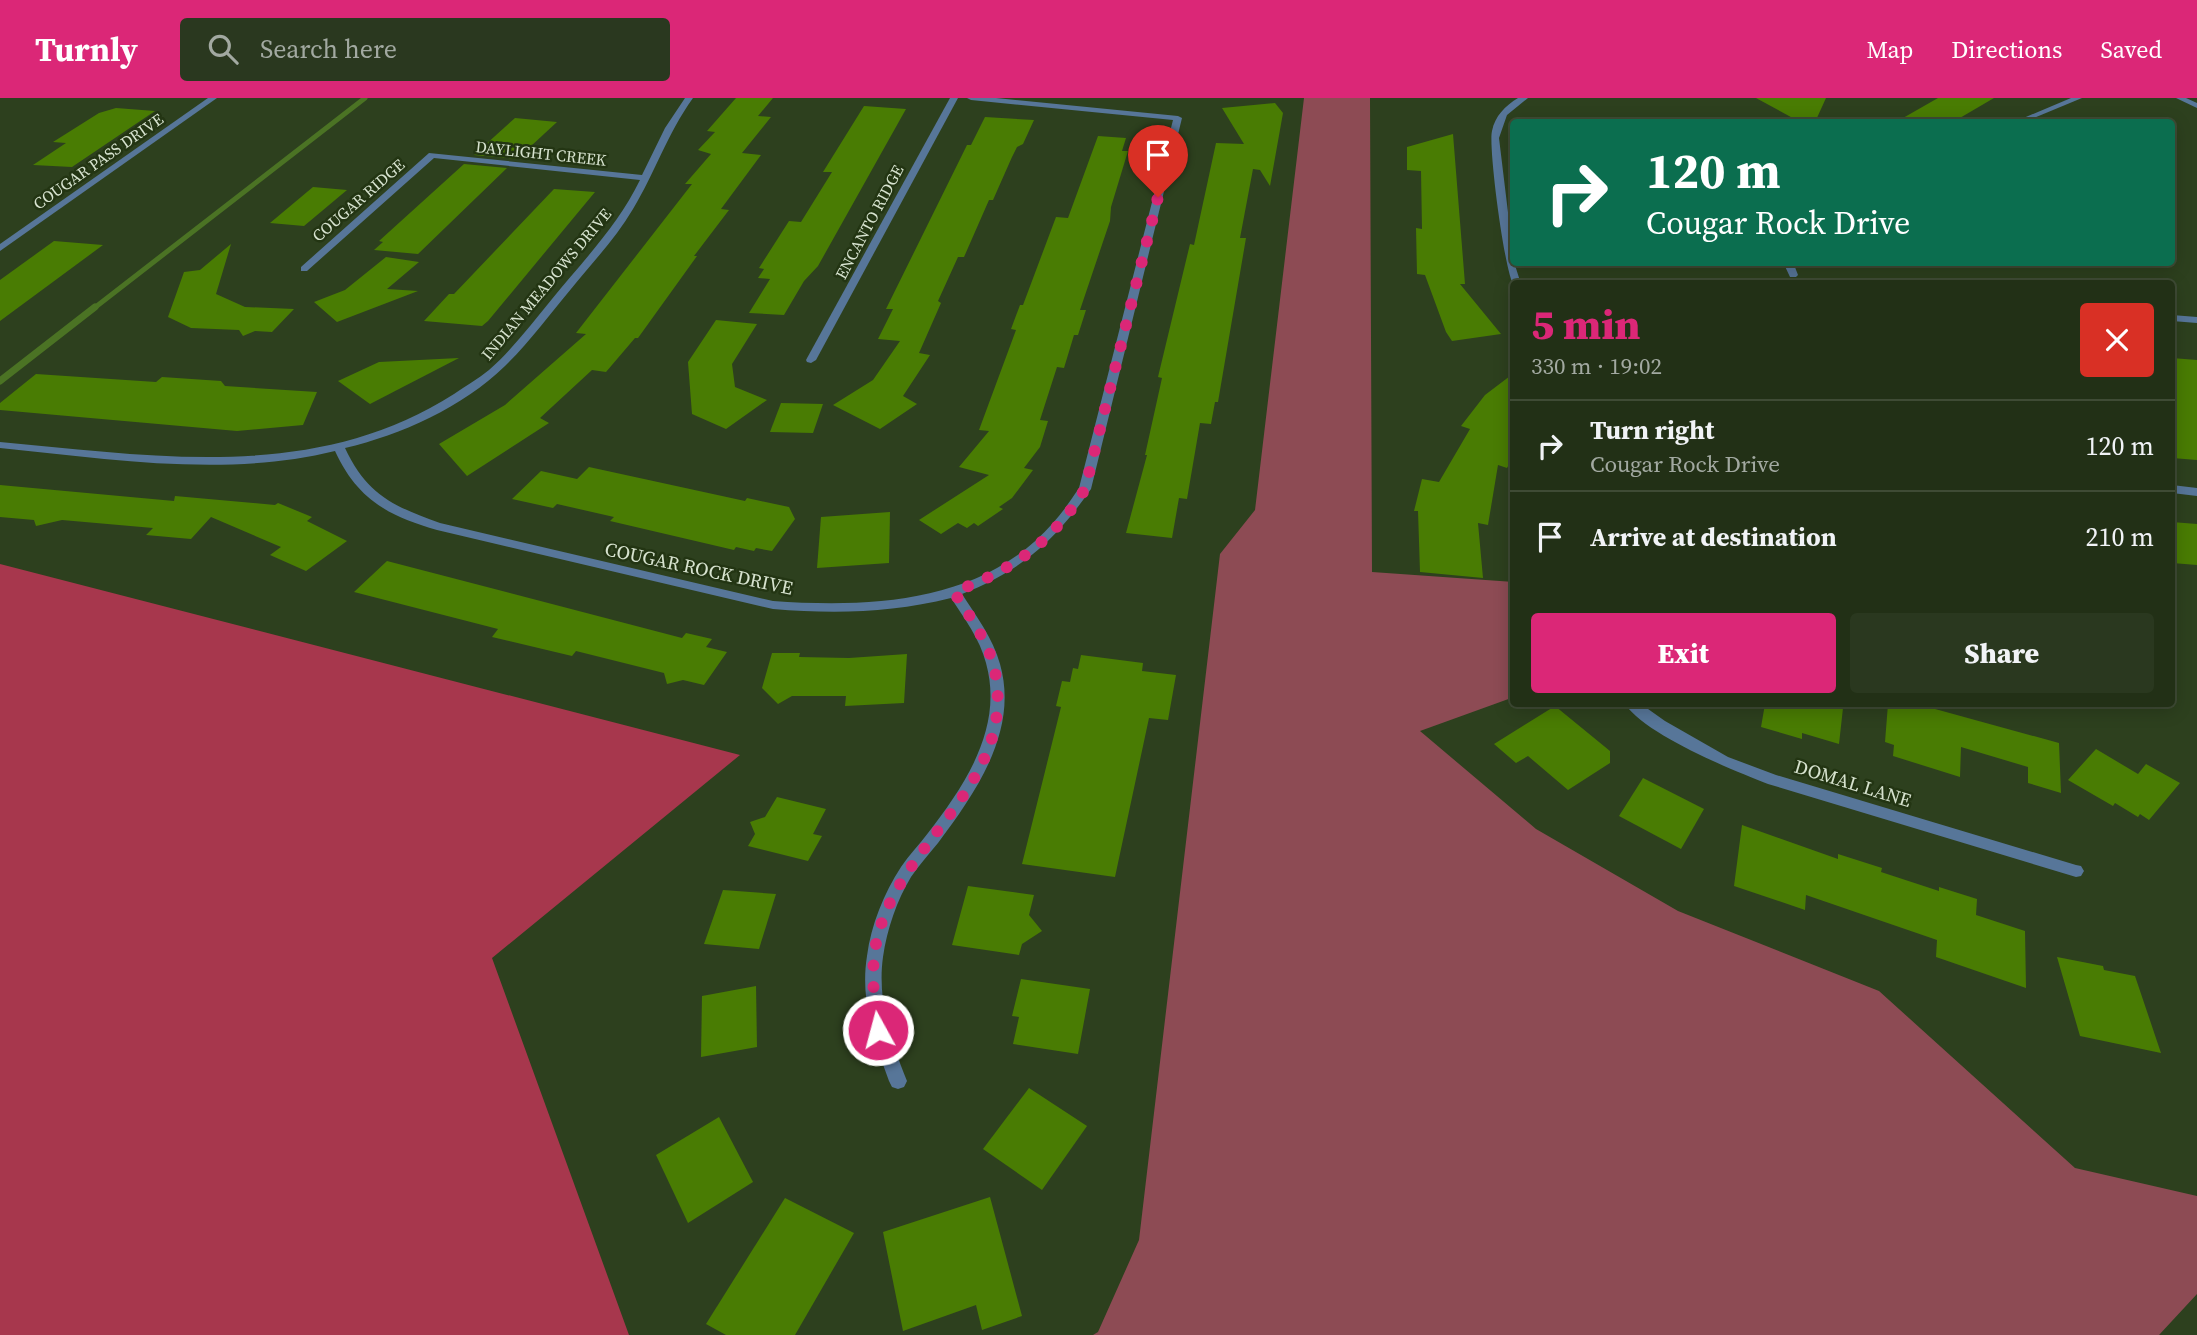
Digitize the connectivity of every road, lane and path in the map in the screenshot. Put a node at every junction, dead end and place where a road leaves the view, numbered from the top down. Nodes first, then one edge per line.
1 (213, 98) edge
2 (689, 98) edge
3 (954, 98) edge
4 (971, 98) edge
5 (1524, 98) edge
6 (2078, 98) edge
7 (2180, 98) edge
8 (2197, 106) edge
9 (2026, 119) edge
10 (432, 155) joint
11 (1501, 175) junction
12 (1510, 176) edge
13 (648, 178) junction
14 (0, 248) edge
15 (1510, 256) edge
16 (1790, 266) edge
17 (304, 269) dead end
18 (1793, 275) dead end
19 (2175, 317) edge
20 (2197, 320) edge
21 (811, 360) dead end
22 (0, 445) edge
23 (339, 447) junction
24 (2175, 489) edge
25 (2197, 492) edge
26 (954, 592) junction
27 (1636, 707) edge
28 (2076, 871) dead end
29 (898, 1081) dead end

1 - 14 street, COUGAR PASS DRIVE
2 - 13 street, INDIAN MEADOWS DRIVE
3 - 21 street, ENCANTO RIDGE
4 - 26 street, COUGAR ROCK DRIVE
5 - 11 street
6 - 9 street
7 - 8 street
10 - 13 street, DAYLIGHT CREEK
10 - 17 street, COUGAR RIDGE
11 - 12 street
11 - 15 street
13 - 23 street, INDIAN MEADOWS DRIVE
16 - 18 street
19 - 20 street
22 - 23 street, INDIAN MEADOWS DRIVE
23 - 26 street, COUGAR ROCK DRIVE
24 - 25 street
26 - 29 street
27 - 28 street, DOMAL LANE

